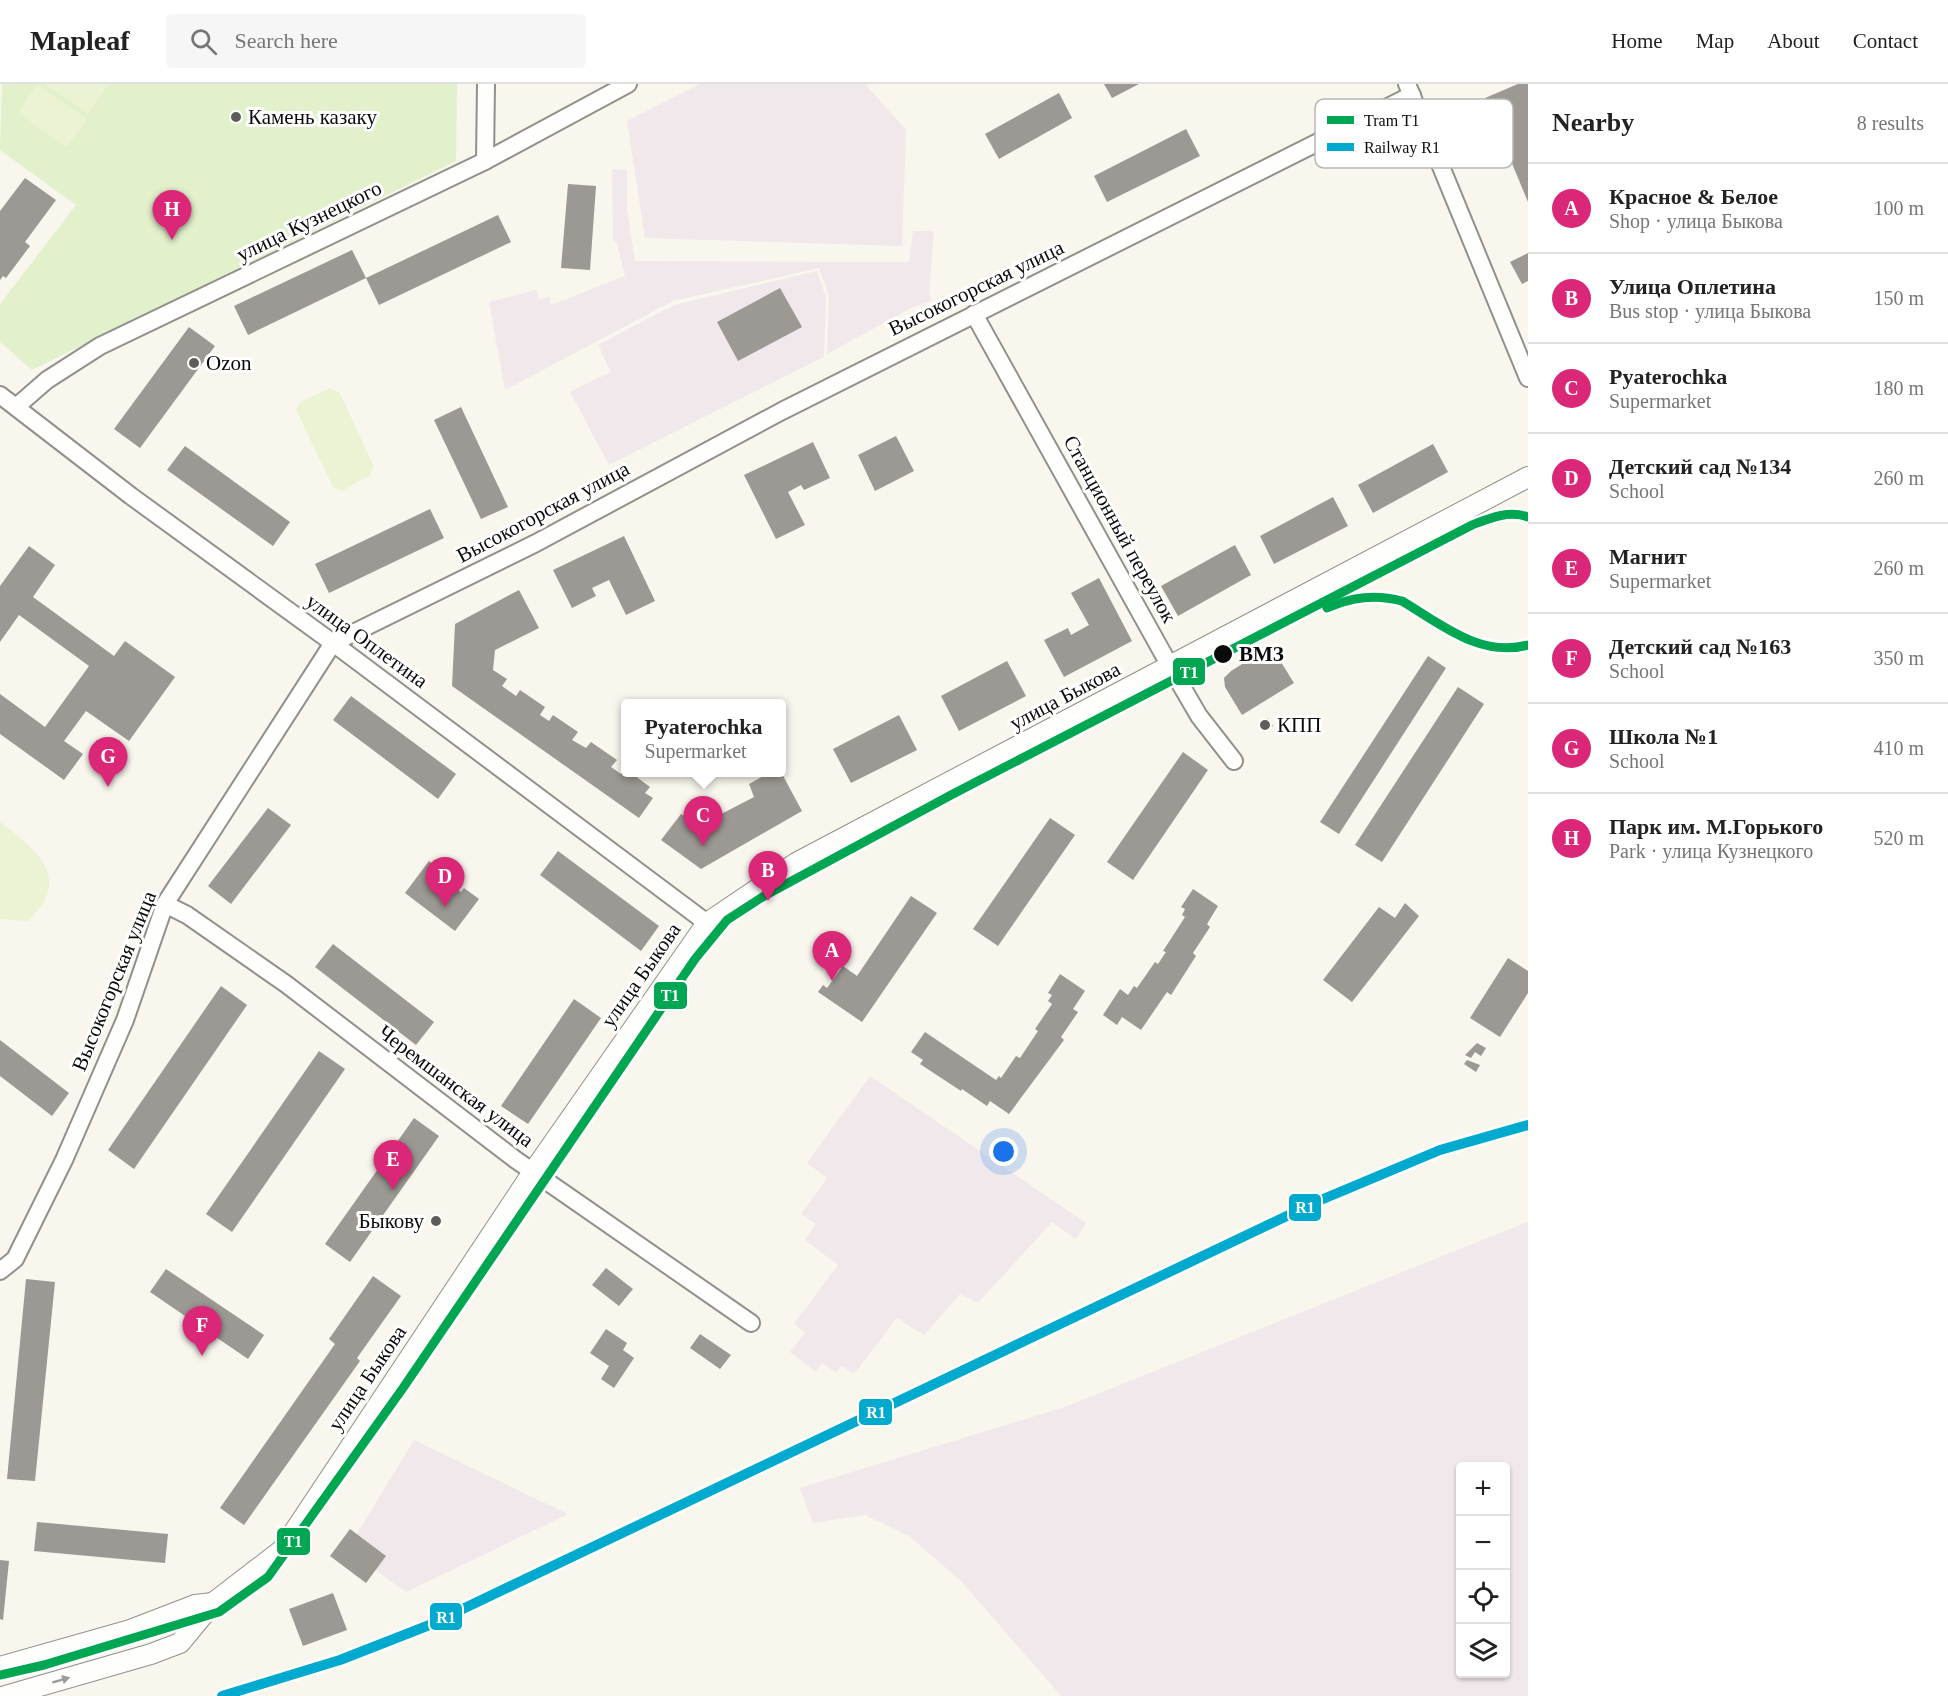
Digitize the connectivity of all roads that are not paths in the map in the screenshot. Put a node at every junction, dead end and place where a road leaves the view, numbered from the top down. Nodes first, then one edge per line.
1 (486, 84) edge
2 (628, 84) edge
3 (1409, 90) edge
4 (1392, 99) edge
5 (1315, 138) edge
6 (485, 161) junction
7 (1441, 168) edge
8 (974, 314) junction
9 (1528, 378) edge
10 (0, 395) edge
11 (16, 407) junction
12 (1528, 477) edge
13 (333, 643) junction
14 (1171, 668) junction
15 (1234, 761) dead end
16 (165, 904) junction
17 (706, 923) junction
18 (533, 1172) junction
19 (0, 1271) edge
20 (751, 1323) dead end
21 (213, 1603) junction
22 (0, 1667) edge
23 (4, 1696) edge

1 - 6 street
2 - 6 street, улица Кузнецкого
3 - 4 street, Высокогорская улица
5 - 8 street, Высокогорская улица
6 - 11 street, улица Кузнецкого
7 - 9 street
8 - 13 street, Высокогорская улица
8 - 14 street, Станционный переулок
10 - 11 street, улица Оплетина
11 - 13 street, улица Оплетина
12 - 14 street, улица Быкова
13 - 16 street, Высокогорская улица
13 - 17 street, улица Оплетина
14 - 15 street, Станционный переулок
14 - 17 street, улица Быкова
16 - 18 street, Черемшанская улица
16 - 19 street, Высокогорская улица
17 - 18 street, улица Быкова
18 - 20 street, Черемшанская улица
18 - 21 street, улица Быкова
21 - 22 street, улица Быкова
23 -> 21 street, улица Быкова

